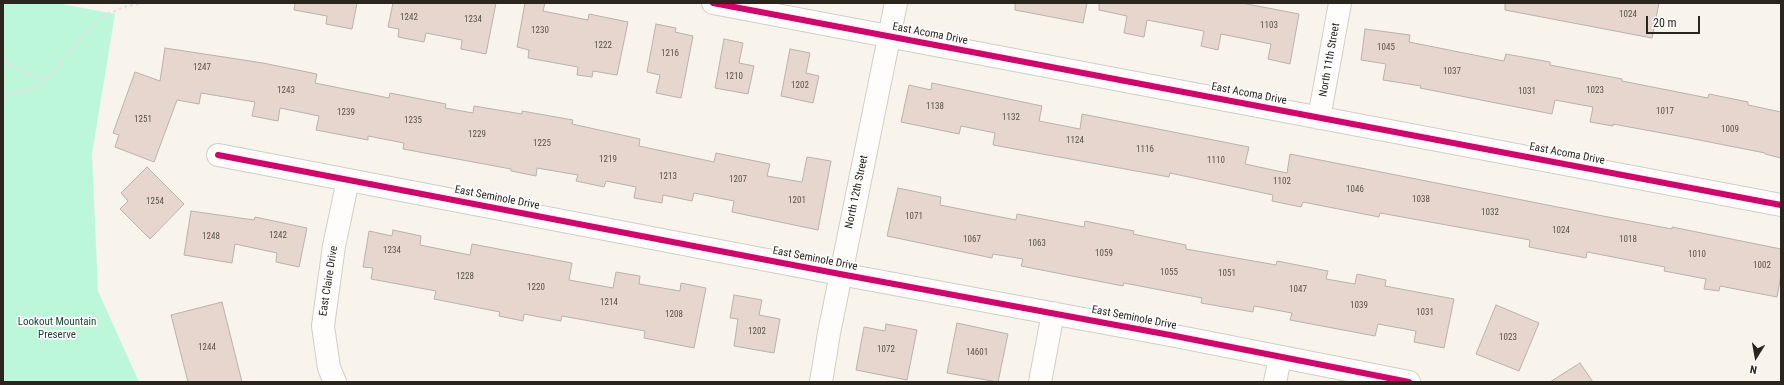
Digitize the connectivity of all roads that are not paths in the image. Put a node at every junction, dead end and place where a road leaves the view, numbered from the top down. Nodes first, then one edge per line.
1 (712, 3) edge
2 (896, 3) edge
3 (1340, 3) edge
4 (890, 36) junction
5 (1319, 118) junction
6 (218, 155) dead end
7 (348, 180) junction
8 (1781, 204) edge
9 (840, 274) junction
10 (1053, 313) junction
11 (1280, 358) junction
12 (335, 382) edge
13 (822, 382) edge
14 (1040, 382) edge
15 (1275, 382) edge
16 (1409, 382) edge

1 - 4 street, East Acoma Drive
2 - 4 street, North 12th Street
3 - 5 street, North 11th Street
4 - 5 street, East Acoma Drive
4 - 9 street, North 12th Street
5 - 8 street, East Acoma Drive
6 - 7 street, East Seminole Drive
7 - 9 street, East Seminole Drive
7 - 12 street, East Claire Drive
9 - 10 street, East Seminole Drive
9 - 13 street, North 12th Street
10 - 11 street, East Seminole Drive
10 - 14 street
11 - 15 street
11 - 16 street, East Seminole Drive

